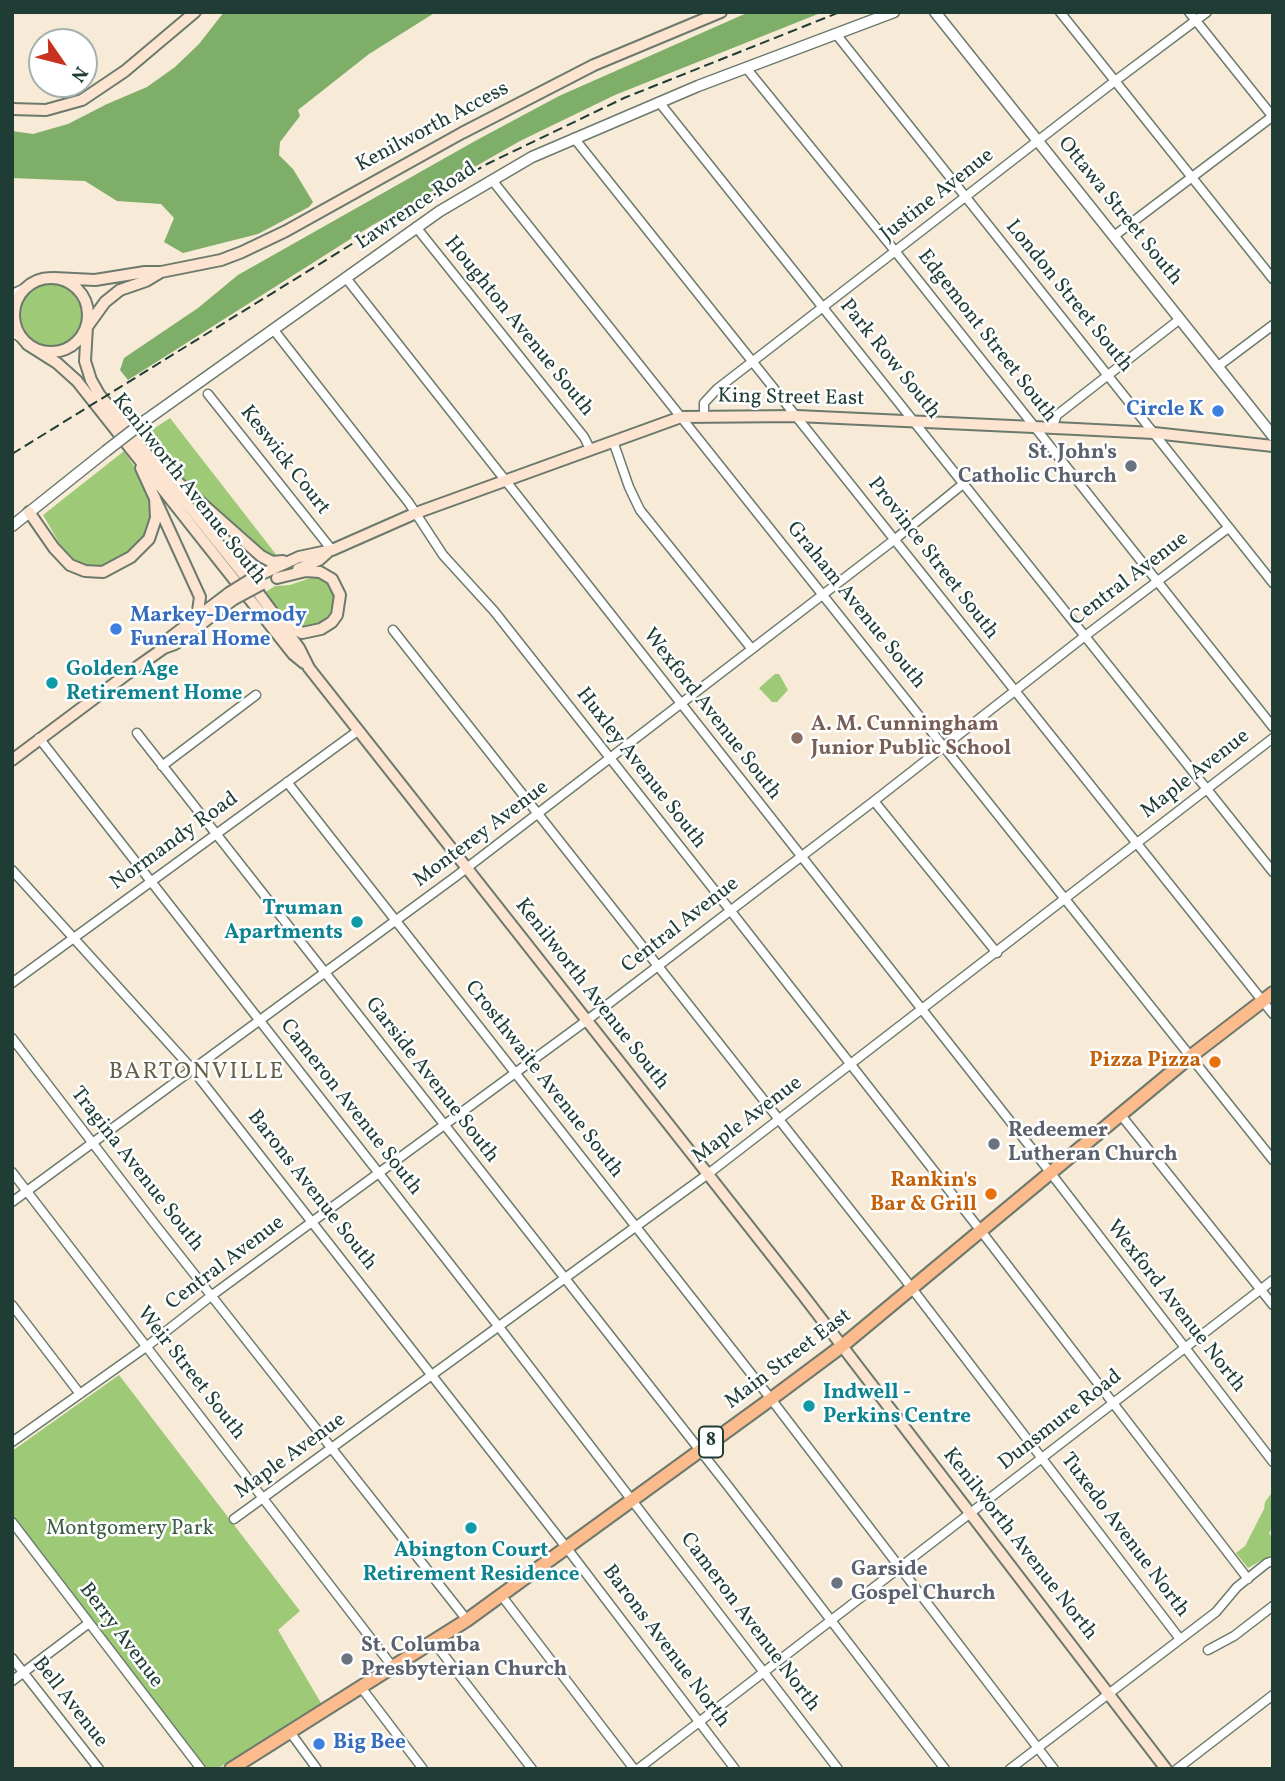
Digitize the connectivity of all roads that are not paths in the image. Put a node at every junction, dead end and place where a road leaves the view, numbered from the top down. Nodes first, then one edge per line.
1 (195, 12) edge
2 (721, 12) edge
3 (894, 12) edge
4 (935, 12) edge
5 (1060, 12) edge
6 (1189, 12) edge
7 (1207, 12) edge
8 (1196, 20) junction
9 (836, 34) junction
10 (747, 69) junction
11 (1115, 81) junction
12 (659, 102) junction
13 (12, 109) edge
14 (1273, 117) edge
15 (574, 138) junction
16 (1037, 141) junction
17 (1191, 178) junction
18 (492, 180) junction
19 (965, 197) junction
20 (416, 227) junction
21 (1114, 236) junction
22 (895, 251) junction
23 (161, 272) junction
24 (54, 278) junction
25 (346, 278) junction
26 (1273, 279) edge
27 (27, 287) junction
28 (12, 294) edge
29 (824, 307) junction
30 (1180, 319) junction
31 (1273, 325) edge
32 (87, 327) junction
33 (273, 329) junction
34 (20, 338) edge
35 (752, 362) junction
36 (1217, 367) junction
37 (1108, 375) junction
38 (208, 394) dead end
39 (704, 416) junction
40 (797, 416) junction
41 (681, 417) junction
42 (916, 422) junction
43 (1036, 428) junction
44 (1052, 428) junction
45 (1154, 433) junction
46 (1273, 436) edge
47 (613, 441) junction
48 (1273, 446) edge
49 (590, 449) junction
50 (132, 450) junction
51 (145, 452) junction
52 (504, 480) junction
53 (963, 484) junction
54 (155, 498) junction
55 (29, 512) junction
56 (416, 513) junction
57 (12, 526) edge
58 (1228, 528) junction
59 (894, 540) junction
60 (332, 550) junction
61 (299, 557) junction
62 (276, 578) junction
63 (258, 581) junction
64 (1158, 581) junction
65 (1273, 583) edge
66 (823, 594) junction
67 (232, 596) junction
68 (277, 619) junction
69 (191, 621) junction
70 (393, 630) dead end
71 (1085, 636) junction
72 (164, 648) junction
73 (751, 649) junction
74 (309, 667) junction
75 (1015, 692) junction
76 (256, 695) dead end
77 (682, 705) junction
78 (1273, 727) edge
79 (359, 730) junction
80 (137, 733) dead end
81 (39, 738) junction
82 (1273, 738) edge
83 (944, 746) junction
84 (12, 760) edge
85 (610, 760) junction
86 (162, 766) junction
87 (287, 782) junction
88 (1206, 789) junction
89 (874, 801) junction
90 (539, 814) junction
91 (215, 834) junction
92 (1137, 843) junction
93 (801, 856) junction
94 (467, 868) junction
95 (12, 870) edge
96 (1273, 872) edge
97 (152, 882) junction
98 (1066, 899) junction
99 (730, 910) junction
100 (397, 921) junction
101 (74, 938) junction
102 (997, 953) junction
103 (658, 966) junction
104 (324, 974) junction
105 (12, 983) edge
106 (1273, 993) edge
107 (1262, 1001) junction
108 (920, 1010) junction
109 (1273, 1014) edge
110 (260, 1021) junction
111 (586, 1021) junction
112 (12, 1038) edge
113 (1191, 1056) junction
114 (851, 1064) junction
115 (193, 1070) junction
116 (514, 1073) junction
117 (1120, 1114) junction
118 (779, 1120) junction
119 (443, 1125) junction
120 (93, 1144) junction
121 (1273, 1160) edge
122 (12, 1172) edge
123 (1050, 1172) junction
124 (379, 1174) junction
125 (708, 1174) junction
126 (27, 1191) junction
127 (12, 1202) edge
128 (312, 1221) junction
129 (636, 1226) junction
130 (981, 1231) junction
131 (564, 1279) junction
132 (1273, 1280) edge
133 (912, 1288) junction
134 (1260, 1289) junction
135 (211, 1296) junction
136 (12, 1305) edge
137 (1273, 1305) edge
138 (499, 1327) junction
139 (842, 1346) junction
140 (146, 1347) junction
141 (1185, 1348) junction
142 (433, 1376) junction
143 (80, 1394) junction
144 (771, 1399) junction
145 (1113, 1403) junction
146 (13, 1440) edge
147 (332, 1449) junction
148 (699, 1451) junction
149 (1042, 1458) junction
150 (1273, 1462) edge
151 (265, 1497) junction
152 (632, 1500) junction
153 (971, 1513) junction
154 (234, 1519) dead end
155 (12, 1522) edge
156 (566, 1547) junction
157 (1273, 1561) edge
158 (900, 1567) junction
159 (1248, 1579) junction
160 (500, 1595) junction
161 (1273, 1606) edge
162 (467, 1619) junction
163 (832, 1621) junction
164 (89, 1623) junction
165 (1181, 1639) junction
166 (433, 1641) junction
167 (1208, 1650) dead end
168 (12, 1658) edge
169 (392, 1666) junction
170 (764, 1672) junction
171 (23, 1673) junction
172 (12, 1681) edge
173 (360, 1686) junction
174 (1108, 1693) junction
175 (1273, 1695) edge
176 (699, 1722) junction
177 (290, 1732) junction
178 (1038, 1747) junction
179 (99, 1769) edge
180 (201, 1769) edge
181 (231, 1769) edge
182 (317, 1769) edge
183 (424, 1769) edge
184 (532, 1769) edge
185 (636, 1769) edge
186 (735, 1769) edge
187 (838, 1769) edge
188 (946, 1769) edge
189 (1010, 1769) edge
190 (1054, 1769) edge
191 (1166, 1769) edge
192 (1177, 1769) edge

1 - 13 main road
2 - 23 main road, Kenilworth Access
3 - 9 street, Lawrence Road
4 - 16 street, Ottawa Street South
5 - 11 street
6 - 8 street
7 - 8 street, Justine Avenue
8 - 11 street, Justine Avenue
8 - 14 street
9 - 10 street, Lawrence Road
9 - 19 street, London Street South
10 - 12 street, Lawrence Road
10 - 22 street, Edgemont Street South
11 - 16 street, Justine Avenue
11 - 17 street
12 - 15 street, Lawrence Road
12 - 29 street, Park Row South
14 - 17 street
15 - 18 street, Lawrence Road
15 - 35 street, Province Street South
16 - 19 street, Justine Avenue
16 - 21 street, Ottawa Street South
17 - 21 street
17 - 26 street
18 - 20 street, Lawrence Road
18 - 41 street, Graham Avenue South
19 - 22 street, Justine Avenue
19 - 37 street, London Street South
20 - 25 street, Lawrence Road
20 - 49 street, Houghton Avenue South
21 - 30 street, Ottawa Street South
22 - 29 street, Justine Avenue
22 - 43 street, Edgemont Street South
23 - 24 main road, Kenilworth Access
23 - 32 main road, Kenilworth Access
24 - 27 main road
24 - 32 main road
25 - 33 street, Lawrence Road
25 - 52 street, Wexford Avenue South
27 - 28 street
27 - 34 main road
29 - 35 street, Justine Avenue
29 - 42 street, Park Row South
30 - 36 street, Ottawa Street South
30 - 37 street
31 - 36 street
32 - 34 main road
32 - 51 main road, Kenilworth Avenue South
33 - 55 street, Lawrence Road, bridge
33 - 56 street, Huxley Avenue South
34 - 50 main road, Kenilworth Avenue South
35 - 39 street, Justine Avenue
35 - 40 street, Province Street South
36 - 46 street, Ottawa Street South
37 - 44 street
37 - 45 street, London Street South
38 - 60 street, Keswick Court
39 - 40 main road, King Street East
39 - 41 main road, King Street East
40 - 42 main road, King Street East
40 - 59 street, Province Street South
41 - 47 main road, King Street East
41 - 66 street, Graham Avenue South
42 - 43 main road, King Street East
42 - 53 street, Park Row South
43 - 44 main road, King Street East
43 - 64 street, Edgemont Street South
44 - 45 main road, King Street East
45 - 48 main road, King Street East
45 - 58 street, London Street South
47 - 49 main road, King Street East
47 - 73 street
49 - 52 main road, King Street East
50 - 54 main road
50 - 74 main road, Kenilworth Avenue South
51 - 61 main road
51 - 68 main road, Kenilworth Avenue South
52 - 56 main road, King Street East
52 - 77 street, Wexford Avenue South
53 - 59 street, Monterey Avenue
53 - 71 street, Park Row South
54 - 55 main road
54 - 69 main road
55 - 57 street, Lawrence Road
56 - 60 main road, King Street East
56 - 85 street, Huxley Avenue South
58 - 64 street, Central Avenue
58 - 65 street, London Street South
59 - 66 street, Monterey Avenue
59 - 75 street, Province Street South
60 - 61 main road, King Street East
60 - 62 main road, King Street East
61 - 63 main road, King Street East
62 - 63 main road, King Street East
62 - 68 main road
63 - 67 main road, King Street East, bridge
64 - 71 street, Central Avenue
64 - 78 street, Edgemont Street South
66 - 73 street, Monterey Avenue
66 - 83 street, Graham Avenue South
67 - 69 main road, King Street East
67 - 72 main road, King Street East
68 - 74 main road, Kenilworth Avenue South
69 - 72 main road, King Street East
70 - 90 street, Tuxedo Avenue North
71 - 75 street, Central Avenue
71 - 88 street, Park Row South
72 - 81 main road, King Street East
73 - 77 street, Monterey Avenue
74 - 79 main road, Kenilworth Avenue South
75 - 83 street, Central Avenue
75 - 92 street, Province Street South
76 - 86 street
77 - 85 street, Monterey Avenue
77 - 93 street, Wexford Avenue South
79 - 87 street, Normandy Road
79 - 94 main road, Kenilworth Avenue South
80 - 86 street, Garside Avenue South
81 - 84 main road, King Street East
81 - 97 street, Cameron Avenue South
82 - 88 street, Maple Avenue
83 - 89 street, Central Avenue
83 - 98 street, Graham Avenue South
85 - 90 street, Monterey Avenue
85 - 99 street, Huxley Avenue South
86 - 91 street, Garside Avenue South
87 - 91 street, Normandy Road
87 - 100 street, Crosthwaite Avenue South
88 - 92 street, Maple Avenue
88 - 96 street, Park Row South
89 - 93 street, Central Avenue
89 - 102 street
90 - 94 street, Monterey Avenue
90 - 103 street, Tuxedo Avenue North
91 - 97 street, Normandy Road
91 - 104 street, Garside Avenue South
92 - 98 street, Maple Avenue
92 - 107 street, Province Street South
93 - 99 street, Central Avenue
93 - 108 street, Wexford Avenue South
94 - 100 street, Monterey Avenue
94 - 111 main road, Kenilworth Avenue South
95 - 101 street, Barons Avenue South
97 - 101 street, Normandy Road
97 - 110 street, Cameron Avenue South
98 - 102 street, Maple Avenue
98 - 113 street, Graham Avenue South
99 - 103 street, Central Avenue
99 - 114 street, Huxley Avenue South
100 - 104 street, Monterey Avenue
100 - 116 street, Crosthwaite Avenue South
101 - 105 street, Normandy Road
101 - 115 street, Barons Avenue South
102 - 108 street, Maple Avenue
103 - 111 street, Central Avenue
103 - 118 street, Tuxedo Avenue North
104 - 110 street, Monterey Avenue
104 - 119 street, Garside Avenue South
106 - 107 main road, Main Street East / 8
107 - 109 street, Province Street South
107 - 113 main road, Main Street East / 8
108 - 114 street, Maple Avenue
108 - 123 street, Wexford Avenue South
110 - 115 street, Monterey Avenue
110 - 124 street, Cameron Avenue South
111 - 116 street, Central Avenue
111 - 125 main road, Kenilworth Avenue South
112 - 120 street, Tragina Avenue South
113 - 117 main road, Main Street East / 8
113 - 121 street, Graham Avenue South
114 - 118 street, Maple Avenue
114 - 130 street, Huxley Avenue South
115 - 120 street, Monterey Avenue
115 - 128 street, Barons Avenue South
116 - 119 street, Central Avenue
116 - 129 street, Crosthwaite Avenue South
117 - 123 main road, Main Street East / 8
117 - 134 street
118 - 125 street, Maple Avenue
118 - 133 street, Tuxedo Avenue North
119 - 124 street, Central Avenue
119 - 131 street, Garside Avenue South
120 - 126 street, Monterey Avenue
120 - 135 street, Tragina Avenue South
122 - 126 street, Weir Street South
123 - 130 main road, Main Street East / 8
123 - 141 street, Wexford Avenue North
124 - 128 street, Central Avenue
124 - 138 street, Cameron Avenue South
125 - 129 street, Maple Avenue
125 - 139 main road, Kenilworth Avenue South
126 - 127 street, Monterey Avenue
126 - 140 street, Weir Street South
128 - 135 street, Central Avenue
128 - 142 street, Barons Avenue South
129 - 131 street, Maple Avenue
129 - 144 street, Crosthwaite Avenue South
130 - 133 main road, Main Street East / 8
130 - 145 street, Huxley Avenue South
131 - 138 street, Maple Avenue
131 - 148 street, Garside Avenue South
132 - 134 street, Dunsmure Road
133 - 139 main road, Main Street East / 8
133 - 149 street, Tuxedo Avenue North
134 - 137 street
134 - 141 street, Dunsmure Road
135 - 140 street, Central Avenue
135 - 147 street, Tragina Avenue South
136 - 143 street
138 - 142 street, Maple Avenue
138 - 152 street, Cameron Avenue South
139 - 144 main road, Main Street East / 8
139 - 153 main road, Kenilworth Avenue North
140 - 143 street, Central Avenue
140 - 151 street, Weir Street South
141 - 145 street, Dunsmure Road
141 - 150 street, Wexford Avenue North
142 - 147 street, Maple Avenue
142 - 156 street, Barons Avenue South
143 - 146 street, Central Avenue
144 - 148 main road, Main Street East / 8
144 - 158 street, Crosthwaite Avenue South
145 - 149 street, Dunsmure Road
145 - 159 street, Huxley Avenue South
147 - 151 street, Maple Avenue
147 - 162 street, Tragina Avenue South
148 - 152 main road, Main Street East / 8
148 - 163 street, Garside Avenue South
149 - 153 street, Dunsmure Road
149 - 165 street, Tuxedo Avenue North
151 - 154 street, Maple Avenue
151 - 169 street, Weir Street South
152 - 156 main road, Main Street East / 8
152 - 170 street, Cameron Avenue North
153 - 158 street, Dunsmure Road
153 - 174 main road, Kenilworth Avenue North
155 - 164 street, Berry Avenue
156 - 160 main road, Main Street East / 8
156 - 176 street, Barons Avenue North
157 - 159 street
158 - 163 street, Dunsmure Road
158 - 178 street, Crosthwaite Avenue South
159 - 165 street
160 - 162 main road, Main Street East / 8
160 - 185 street
161 - 167 street
162 - 166 main road, Main Street East / 8
163 - 170 street, Dunsmure Road
163 - 188 street, Garside Avenue South
164 - 171 street
164 - 180 street, Berry Avenue
165 - 174 street
166 - 169 main road, Main Street East / 8
166 - 184 street
168 - 171 street, Bell Avenue
169 - 173 main road, Main Street East / 8
170 - 176 street, Dunsmure Road
170 - 187 street, Cameron Avenue North
171 - 172 street
171 - 179 street, Bell Avenue
173 - 177 main road, Main Street East / 8
173 - 183 street
174 - 178 street
174 - 191 main road, Kenilworth Avenue North
175 - 192 street
176 - 185 street, Dunsmure Road
176 - 186 street, Barons Avenue North
177 - 181 main road, Main Street East / 8
177 - 182 street
178 - 189 street
178 - 190 street, Crosthwaite Avenue South

